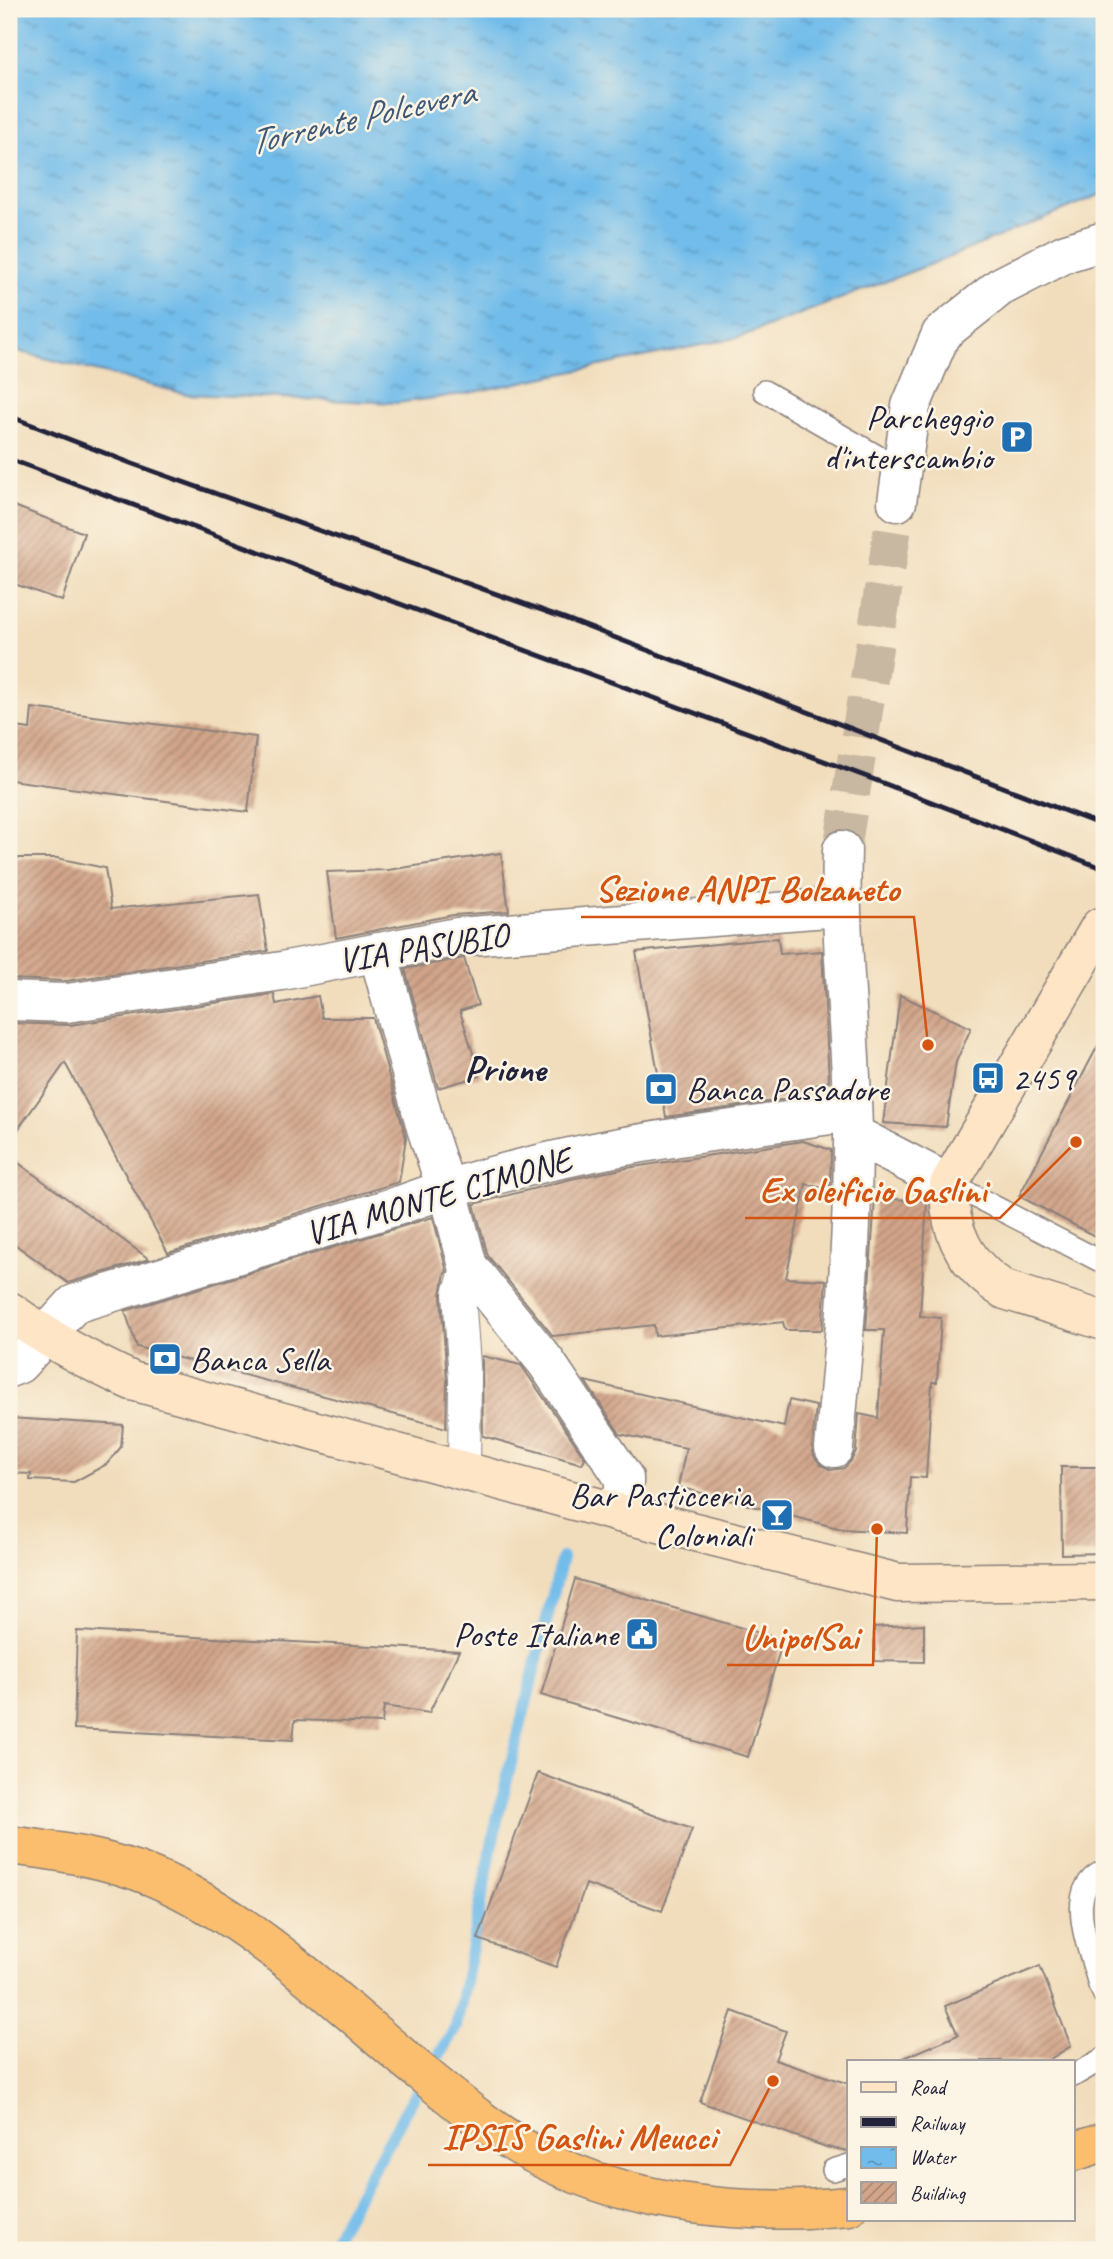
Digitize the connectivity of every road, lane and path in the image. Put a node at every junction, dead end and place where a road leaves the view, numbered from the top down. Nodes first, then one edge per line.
1 (1104, 241) edge
2 (764, 391) dead end
3 (900, 484) joint
4 (842, 850) tunnel mouth
5 (840, 907) junction
6 (1100, 927) dead end
7 (377, 952) junction
8 (9, 1001) edge
9 (853, 1123) junction
10 (447, 1188) junction
11 (960, 1189) junction
12 (1104, 1263) edge
13 (468, 1266) junction
14 (9, 1311) edge
15 (1104, 1321) edge
16 (46, 1337) junction
17 (9, 1368) edge
18 (834, 1448) dead end
19 (464, 1471) junction
20 (619, 1514) junction
21 (1104, 1581) edge
22 (9, 1845) edge
23 (1104, 1871) edge
24 (1104, 1995) edge
25 (1104, 2058) edge
26 (1074, 2075) edge
27 (1104, 2142) edge
28 (1074, 2152) edge
29 (847, 2206) edge

1 - 3 street
2 - 3 lane
4 - 5 street
5 - 7 street, VIA PASUBIO
5 - 9 street
6 - 11 main road
7 - 8 street, VIA PASUBIO
7 - 10 street
9 - 10 street, VIA MONTE CIMONE
9 - 11 street
9 - 18 street
10 - 13 street
10 - 16 street, VIA MONTE CIMONE
11 - 12 lane
11 - 15 main road
13 - 19 street
13 - 20 street
14 - 16 main road
16 - 17 street, VIA MONTE CIMONE
16 - 19 main road
19 - 20 main road
20 - 21 main road
22 - 29 highway
23 - 24 lane
25 - 26 lane
27 - 28 highway

